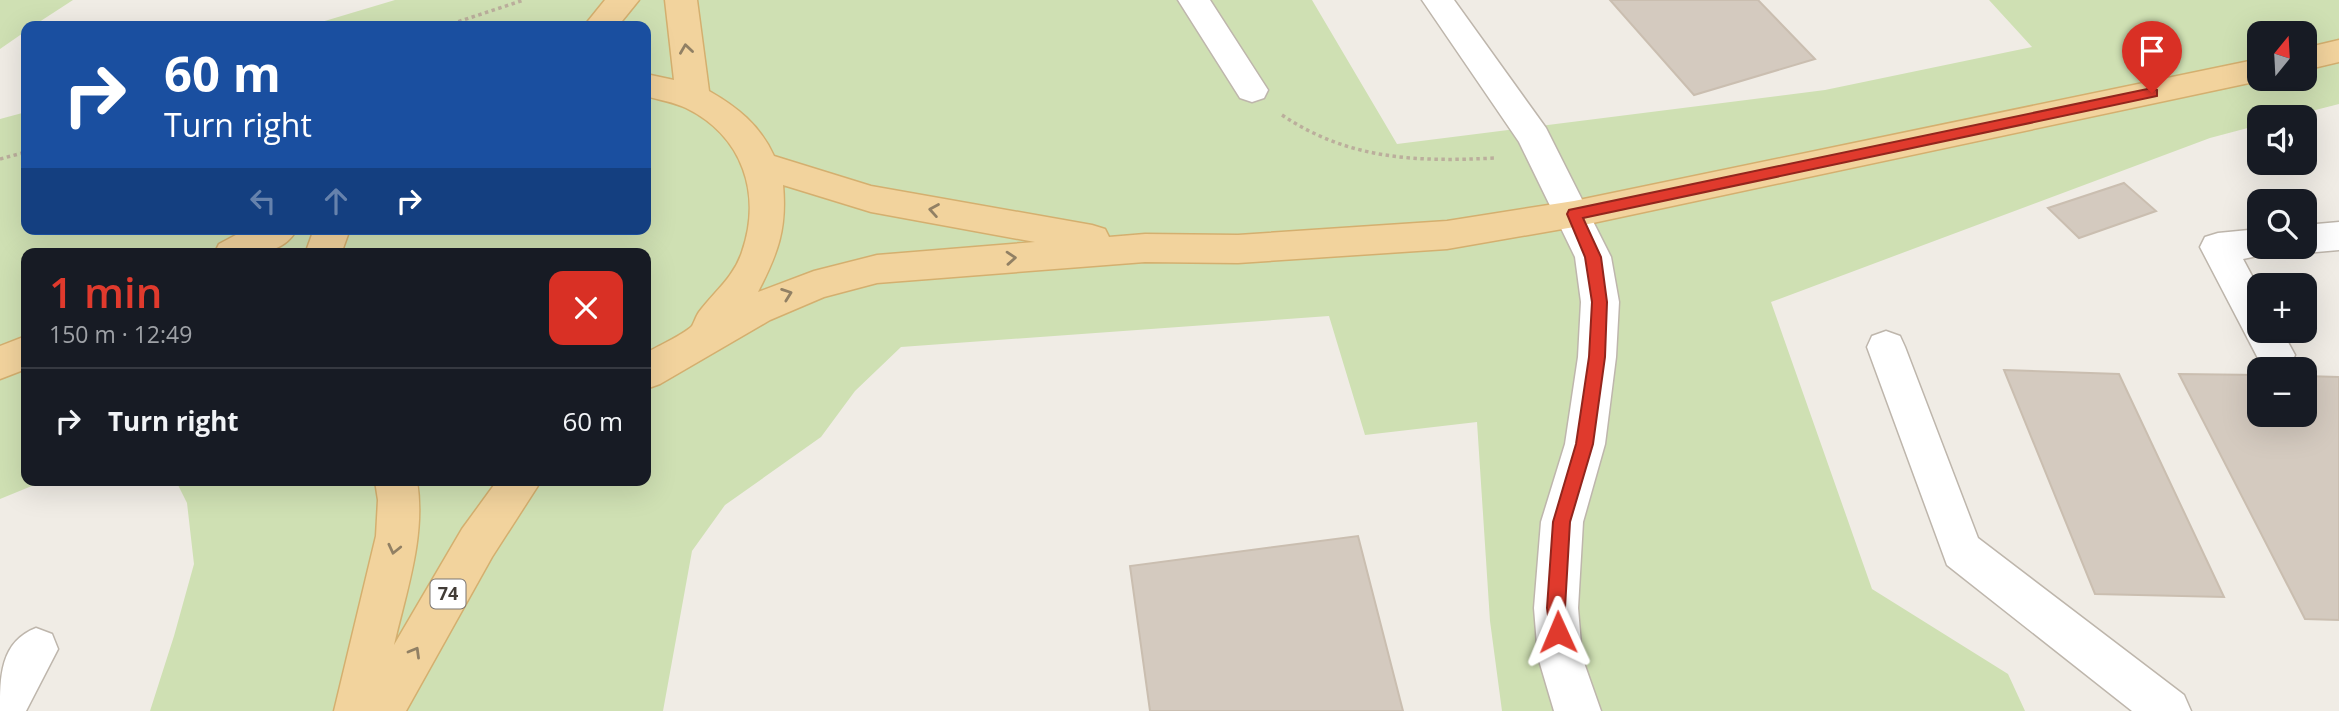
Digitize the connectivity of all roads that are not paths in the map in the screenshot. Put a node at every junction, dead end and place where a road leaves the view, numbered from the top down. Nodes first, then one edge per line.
1 (623, 0) edge
2 (681, 0) edge
3 (1194, 0) edge
4 (1438, 0) edge
5 (604, 21) edge
6 (2339, 51) edge
7 (2317, 56) edge
8 (2247, 73) edge
9 (651, 86) edge
10 (1252, 90) road end
11 (692, 97) junction
12 (764, 166) junction
13 (1574, 214) junction
14 (268, 235) edge
15 (2339, 236) edge
16 (2317, 238) edge
17 (2247, 244) edge
18 (243, 248) edge
19 (1145, 248) junction
20 (2247, 301) edge
21 (1886, 346) dead end
22 (684, 348) junction
23 (651, 370) edge
24 (397, 486) edge
25 (517, 486) edge
26 (36, 649) dead end
27 (1, 711) edge
28 (357, 711) edge
29 (381, 711) edge
30 (1578, 711) edge
31 (2168, 711) edge

1 - 5 main road
11 -> 2 main road
3 - 10 street
4 - 13 street
6 - 7 main road
8 - 13 main road
9 - 11 main road
11 - 12 main road
19 -> 12 main road
12 - 22 main road
13 - 19 main road
13 - 30 street
14 - 18 main road
15 - 16 street
17 - 20 street
22 -> 19 main road
21 - 31 street
22 - 23 main road
24 -> 28 main road
29 -> 25 main road, 74
26 - 27 street

